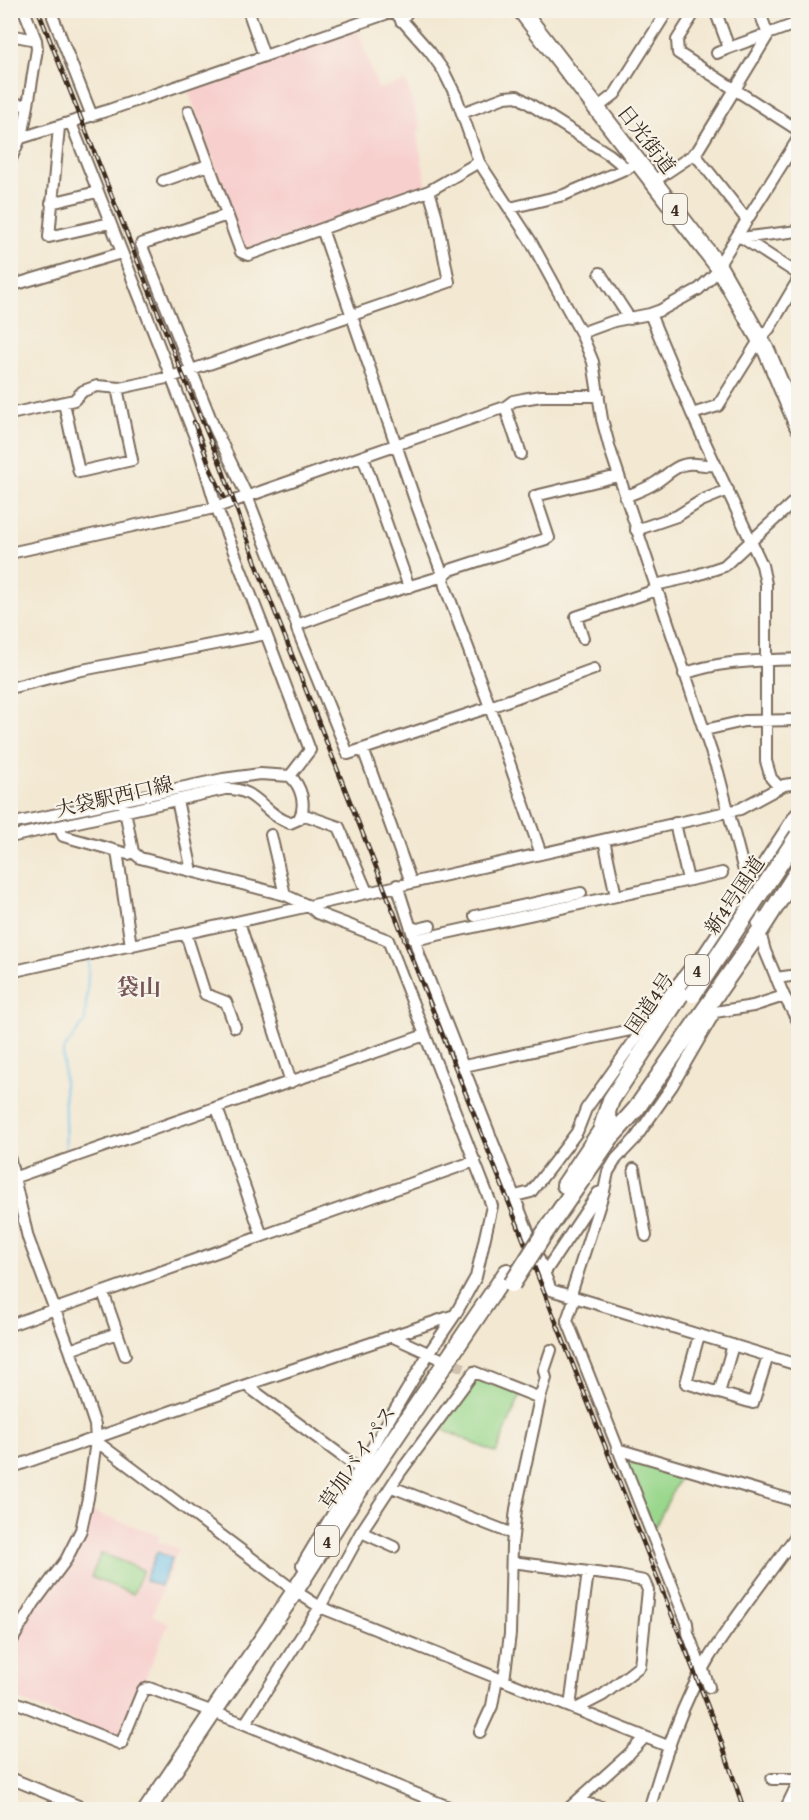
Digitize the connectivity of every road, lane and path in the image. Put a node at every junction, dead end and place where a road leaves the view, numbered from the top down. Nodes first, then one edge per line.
1 (24, 10) edge
2 (56, 10) edge
3 (248, 10) edge
4 (409, 10) edge
5 (521, 10) edge
6 (668, 10) edge
7 (696, 10) edge
8 (715, 10) edge
9 (759, 10) edge
10 (394, 11) edge
11 (402, 21) junction
12 (798, 23) edge
13 (10, 35) edge
14 (768, 35) junction
15 (36, 40) junction
16 (729, 48) junction
17 (717, 52) dead end
18 (264, 56) junction
19 (735, 90) junction
20 (10, 104) edge
21 (28, 105) junction
22 (597, 108) junction
23 (189, 111) dead end
24 (462, 112) junction
25 (92, 116) junction
26 (71, 123) junction
27 (58, 127) junction
28 (798, 130) edge
29 (21, 138) junction
30 (798, 139) edge
31 (694, 153) junction
32 (10, 162) edge
33 (479, 162) junction
34 (208, 165) junction
35 (633, 165) junction
36 (163, 181) dead end
37 (654, 181) junction
38 (429, 191) junction
39 (97, 192) junction
40 (51, 203) junction
41 (510, 208) junction
42 (226, 215) junction
43 (747, 220) junction
44 (110, 223) junction
45 (322, 229) junction
46 (798, 231) edge
47 (740, 237) junction
48 (121, 253) junction
49 (719, 268) junction
50 (600, 273) dead end
51 (798, 274) edge
52 (798, 280) edge
53 (10, 285) edge
54 (651, 314) junction
55 (352, 315) junction
56 (630, 319) junction
57 (581, 333) junction
58 (760, 339) junction
59 (191, 370) junction
60 (171, 377) junction
61 (117, 388) junction
62 (599, 396) junction
63 (64, 403) junction
64 (505, 407) junction
65 (10, 414) edge
66 (692, 414) junction
67 (798, 426) edge
68 (396, 443) junction
69 (521, 453) dead end
70 (363, 457) junction
71 (715, 465) junction
72 (618, 476) junction
73 (728, 490) junction
74 (247, 496) junction
75 (625, 496) junction
76 (798, 498) edge
77 (216, 506) junction
78 (636, 530) junction
79 (751, 542) junction
80 (10, 553) edge
81 (444, 576) junction
82 (409, 587) junction
83 (655, 587) junction
84 (297, 625) junction
85 (266, 634) junction
86 (583, 638) dead end
87 (798, 659) edge
88 (767, 660) junction
89 (591, 670) dead end
90 (684, 674) junction
91 (10, 688) edge
92 (490, 707) junction
93 (798, 720) edge
94 (766, 721) junction
95 (705, 730) junction
96 (363, 749) junction
97 (252, 775) junction
98 (290, 776) junction
99 (798, 783) edge
100 (224, 784) junction
101 (779, 787) junction
102 (252, 794) junction
103 (123, 800) junction
104 (177, 800) junction
105 (125, 812) junction
106 (729, 812) junction
107 (302, 814) junction
108 (798, 816) edge
109 (675, 823) junction
110 (10, 824) edge
111 (59, 826) junction
112 (271, 835) dead end
113 (798, 836) edge
114 (10, 837) edge
115 (604, 840) junction
116 (117, 851) junction
117 (133, 852) junction
118 (798, 853) edge
119 (541, 855) junction
120 (192, 871) junction
121 (798, 871) edge
122 (722, 873) dead end
123 (688, 880) junction
124 (411, 882) junction
125 (397, 885) junction
126 (749, 890) junction
127 (368, 892) junction
128 (581, 893) dead end
129 (285, 895) junction
130 (616, 896) junction
131 (309, 906) junction
132 (521, 912) junction
133 (476, 916) dead end
134 (239, 922) junction
135 (430, 926) dead end
136 (411, 927) junction
137 (759, 932) junction
138 (186, 934) junction
139 (414, 940) junction
140 (131, 946) junction
141 (708, 953) junction
142 (736, 965) junction
143 (10, 972) edge
144 (798, 975) edge
145 (776, 978) junction
146 (697, 996) junction
147 (784, 996) junction
148 (714, 1012) junction
149 (798, 1021) edge
150 (235, 1027) dead end
151 (644, 1027) junction
152 (425, 1035) junction
153 (464, 1066) junction
154 (291, 1082) junction
155 (217, 1108) junction
156 (607, 1132) junction
157 (10, 1160) edge
158 (475, 1161) junction
159 (634, 1169) dead end
160 (12, 1178) edge
161 (604, 1191) junction
162 (515, 1196) junction
163 (262, 1236) junction
164 (646, 1236) dead end
165 (545, 1272) junction
166 (104, 1292) junction
167 (572, 1296) junction
168 (56, 1309) junction
169 (455, 1315) junction
170 (10, 1325) edge
171 (117, 1333) junction
172 (699, 1335) junction
173 (391, 1336) junction
174 (733, 1345) junction
175 (70, 1350) junction
176 (551, 1350) dead end
177 (125, 1355) dead end
178 (434, 1356) junction
179 (768, 1356) junction
180 (798, 1365) edge
181 (246, 1385) junction
182 (719, 1393) junction
183 (540, 1398) junction
184 (96, 1439) junction
185 (617, 1449) junction
186 (10, 1468) edge
187 (361, 1470) junction
188 (392, 1487) junction
189 (798, 1502) edge
190 (361, 1532) junction
191 (798, 1533) edge
192 (513, 1534) junction
193 (394, 1547) dead end
194 (512, 1562) junction
195 (588, 1572) junction
196 (296, 1591) junction
197 (321, 1607) junction
198 (13, 1632) edge
199 (10, 1644) edge
200 (702, 1670) junction
201 (500, 1679) junction
202 (709, 1687) dead end
203 (10, 1700) edge
204 (573, 1708) junction
205 (217, 1714) junction
206 (245, 1724) junction
207 (480, 1732) dead end
208 (645, 1737) junction
209 (670, 1747) junction
210 (10, 1778) edge
211 (772, 1779) dead end
212 (798, 1781) edge
213 (577, 1801) junction
214 (88, 1809) edge
215 (147, 1809) edge
216 (158, 1809) edge
217 (456, 1809) edge
218 (567, 1809) edge
219 (613, 1809) edge
220 (649, 1809) edge
221 (785, 1809) edge

1 - 15 street
2 - 25 street
3 - 18 street
4 - 11 street
5 - 22 highway, 日光街道 / 4
6 - 22 street
7 - 19 street
8 - 16 street
9 - 14 street
10 - 11 street
10 - 18 street
11 - 24 street
12 - 14 street
13 - 15 street
14 - 16 street
14 - 19 street
15 - 21 street
16 - 17 street
18 - 25 street
19 - 28 street
19 - 31 street
20 - 21 street
21 - 29 street
22 - 35 highway, 日光街道 / 4
23 - 34 street
24 - 33 street
24 - 35 street
25 - 26 street
26 - 27 street
26 - 39 street
27 - 29 street
27 - 40 street
29 - 32 street
30 - 43 street
31 - 37 street
31 - 43 street
33 - 38 street
33 - 41 street
34 - 36 street
34 - 42 street
35 - 37 highway, 日光街道 / 4
35 - 41 street
37 - 49 highway, 日光街道 / 4
38 - 45 street
38 - 55 street
39 - 40 street
39 - 44 street
40 - 44 street
41 - 57 street
42 - 45 street
42 - 59 street
43 - 47 street
44 - 48 street
45 - 55 street
46 - 47 street
47 - 49 street
47 - 51 street
48 - 53 street
48 - 60 street
49 - 54 street
49 - 58 highway, 日光街道 / 4
50 - 56 street
52 - 58 street
54 - 56 street
54 - 66 street
55 - 59 street
55 - 68 street
56 - 57 street
57 - 62 street
58 - 66 street
58 - 67 highway, 日光街道 / 4
59 - 60 street
59 - 74 street
60 - 61 street
60 - 77 street
61 - 63 street
61 - 63 street
62 - 64 street
62 - 72 street
63 - 65 street
64 - 68 street
64 - 69 street
66 - 71 street
68 - 70 street
68 - 81 street
70 - 74 street
70 - 82 street
71 - 73 street
71 - 75 street
72 - 75 street
72 - 81 street
73 - 78 street
73 - 79 street
74 - 77 street
74 - 84 street
75 - 78 street
76 - 79 street
77 - 80 street
77 - 85 street
78 - 83 street
79 - 83 street
79 - 88 street
81 - 82 street
81 - 92 street
82 - 84 street
83 - 86 street
83 - 90 street
84 - 96 street
85 - 91 street
85 - 98 street
87 - 88 street
88 - 90 street
88 - 94 street
89 - 92 street
90 - 95 street
92 - 96 street
92 - 119 street
93 - 94 street
94 - 95 street
94 - 101 street
95 - 106 street
96 - 124 street
97 - 98 street
97 - 100 street
97 - 102 street
98 - 107 street
99 - 101 street
100 - 102 street
100 - 103 street, 大袋駅西口線
100 - 104 street, 大袋駅西口線
101 - 106 street
102 - 107 street
103 - 105 street
103 - 110 street, 大袋駅西口線
104 - 105 street, 大袋駅西口線
104 - 120 street
105 - 111 street, 大袋駅西口線
105 - 117 street
106 - 109 street
106 - 126 street
107 - 127 street
108 - 126 highway, 国道4号 / 4
109 - 115 street
109 - 123 street
111 - 114 street, 大袋駅西口線
111 - 116 street
112 - 129 street
113 - 146 highway, 新4号国道 / 4, bridge
115 - 119 street
115 - 130 street
116 - 117 street
116 - 140 street
117 - 120 street
118 - 146 highway, 新4号国道 / 4
119 - 124 street
120 - 129 street
121 - 137 highway, 4
122 - 123 street
123 - 130 street
124 - 125 street
125 - 127 street
125 - 136 street
126 - 137 street
126 - 141 highway, 国道4号 / 4
127 - 131 street
128 - 132 street
129 - 131 street
130 - 132 street
131 - 134 street
131 - 152 street
132 - 133 street
132 - 139 street
134 - 138 street
134 - 154 street
135 - 136 street
136 - 139 street
137 - 142 highway, 4
137 - 145 street
138 - 140 street
138 - 150 street
139 - 153 street
140 - 143 street
141 - 151 street
141 - 156 highway, 国道4号 / 4
142 - 148 street
142 - 156 highway, 4
144 - 145 street
145 - 147 street
146 - 156 highway, 新4号国道 / 4
147 - 148 street
147 - 149 street
148 - 161 street
151 - 153 street
151 - 162 street
152 - 154 street
152 - 158 street
153 - 162 street
154 - 155 street
155 - 160 street
155 - 163 street
156 - 196 highway, 草加バイパス / 4, bridge
157 - 160 street
158 - 163 street
158 - 169 street
159 - 164 street
160 - 168 street
161 - 165 street
161 - 167 street
162 - 165 street
163 - 166 street
165 - 167 street
166 - 168 street
166 - 171 street
167 - 172 street
167 - 185 street
168 - 170 street
168 - 175 street
169 - 173 street
169 - 178 street
171 - 175 street
171 - 177 street
172 - 174 street
172 - 182 street
173 - 178 street
173 - 181 street
174 - 179 street
174 - 182 street
175 - 184 street
176 - 183 street
178 - 187 street
179 - 180 street
179 - 182 street
181 - 184 street
181 - 187 street
183 - 188 street
183 - 192 street
184 - 186 street
184 - 196 street
184 - 198 street
185 - 189 street
185 - 200 street
187 - 196 street
188 - 190 street
188 - 192 street
190 - 193 street
190 - 197 street
191 - 200 street
192 - 194 street
194 - 195 street
194 - 201 street
195 - 204 street
195 - 204 street
196 - 197 street
196 - 205 highway, 草加バイパス / 4
197 - 201 street
197 - 206 street
198 - 199 street
200 - 202 street
200 - 209 street
201 - 204 street
201 - 207 street
203 - 205 street
204 - 208 street
205 - 206 street
205 - 215 highway, 草加バイパス / 4
205 - 216 highway, 草加バイパス / 4
206 - 217 street
208 - 209 street
208 - 213 street
209 - 220 street
210 - 214 street
211 - 212 street
212 - 221 street
213 - 218 street
213 - 219 street

